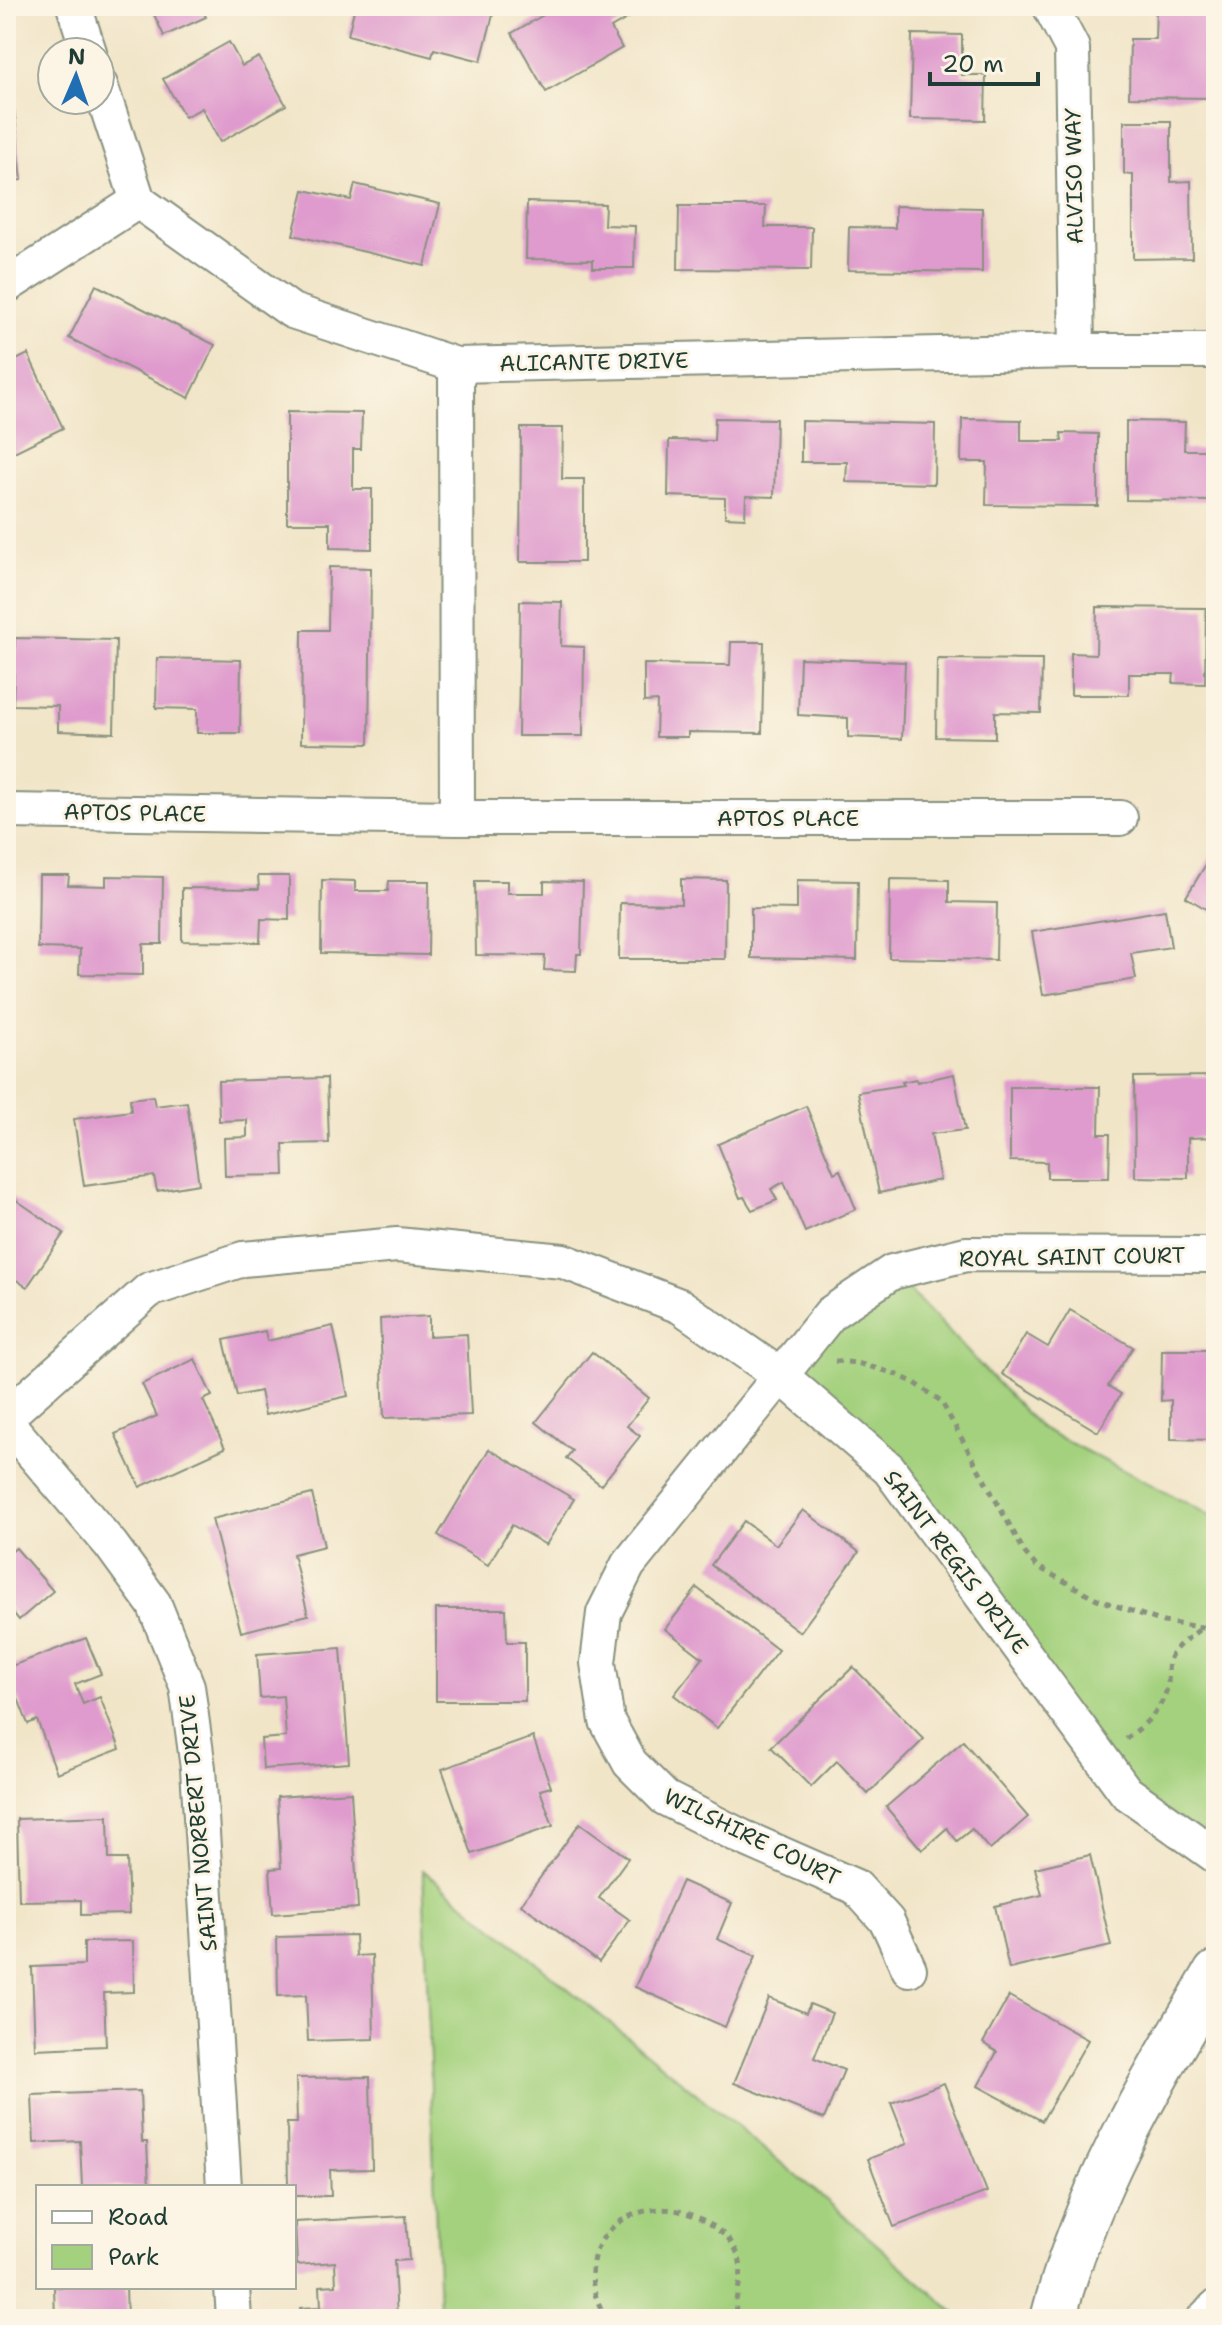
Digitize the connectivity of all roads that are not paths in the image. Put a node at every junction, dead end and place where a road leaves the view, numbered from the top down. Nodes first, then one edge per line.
1 (74, 6) edge
2 (1050, 6) edge
3 (84, 36) edge
4 (110, 116) edge
5 (138, 201) junction
6 (6, 286) edge
7 (1077, 351) junction
8 (1216, 351) edge
9 (456, 365) junction
10 (6, 811) edge
11 (457, 818) junction
12 (1120, 818) dead end
13 (1216, 1255) edge
14 (781, 1376) junction
15 (6, 1420) edge
16 (1216, 1856) edge
17 (909, 1969) dead end
18 (1216, 1973) edge
19 (224, 2185) edge
20 (232, 2289) edge
21 (1216, 2307) edge
22 (234, 2319) edge
23 (1053, 2319) edge
24 (1204, 2319) edge

1 - 3 street
2 - 7 street, ALVISO WAY
4 - 5 street
5 - 6 street
5 - 9 street, ALICANTE DRIVE
7 - 8 street, ALICANTE DRIVE
7 - 9 street, ALICANTE DRIVE
9 - 11 street
10 - 11 street, APTOS PLACE
11 - 12 street, APTOS PLACE
13 - 14 street, ROYAL SAINT COURT
14 - 15 street, SAINT REGIS DRIVE
14 - 16 street, SAINT REGIS DRIVE
14 - 17 street, WILSHIRE COURT
15 - 19 street, SAINT NORBERT DRIVE
18 - 23 street
20 - 22 street
21 - 24 street

